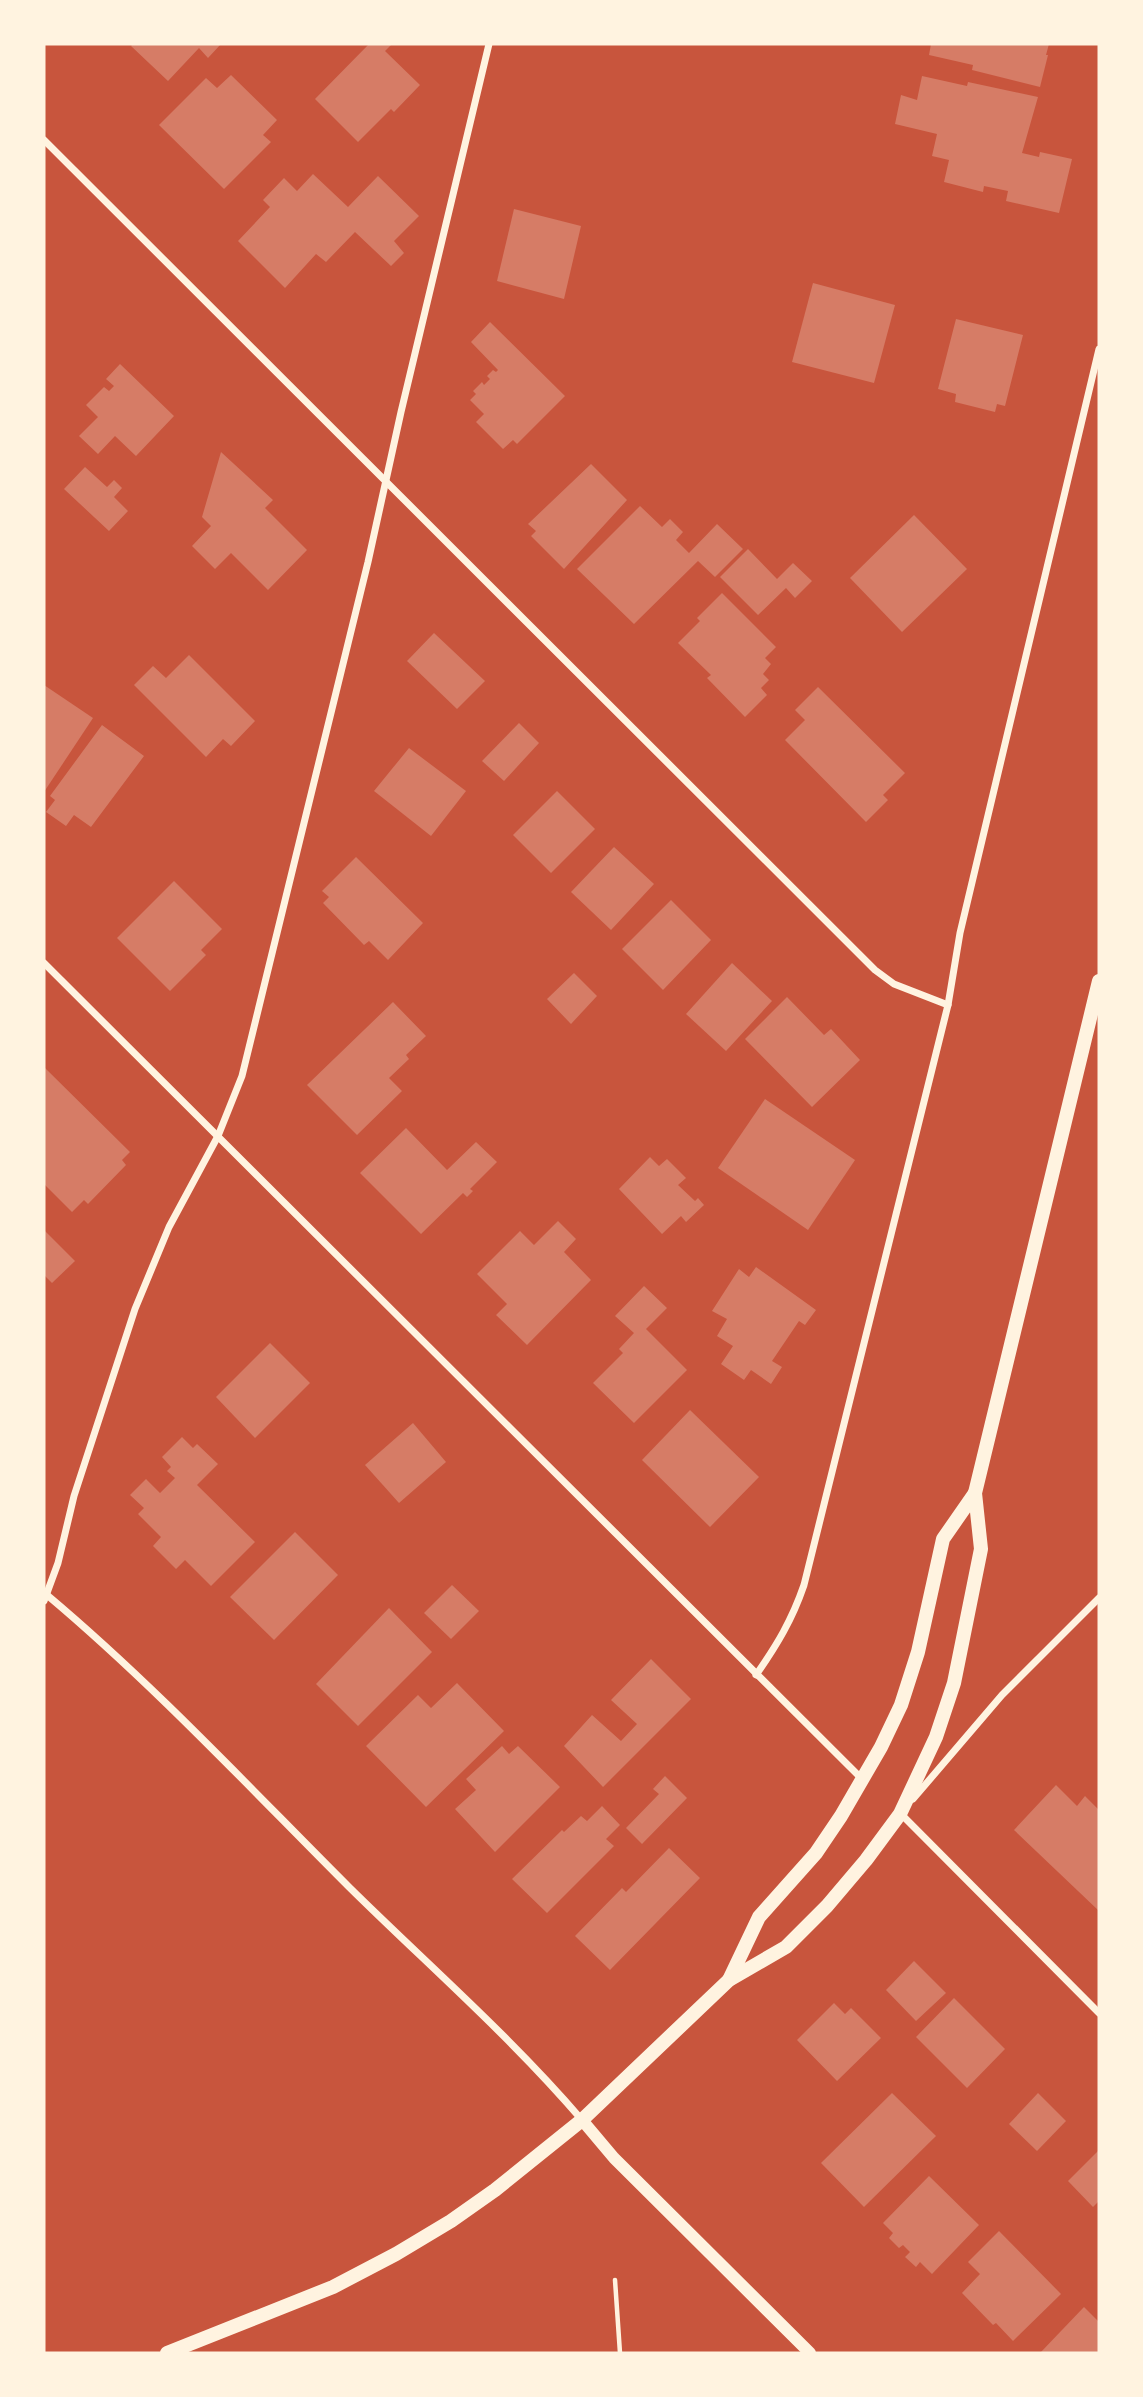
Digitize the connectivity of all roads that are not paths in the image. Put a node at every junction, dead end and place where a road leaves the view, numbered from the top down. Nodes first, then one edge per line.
1 (489, 44) edge
2 (44, 140) edge
3 (1099, 349) edge
4 (386, 482) junction
5 (44, 963) edge
6 (1099, 981) edge
7 (948, 1005) junction
8 (218, 1136) junction
9 (975, 1493) junction
10 (46, 1598) edge
11 (1099, 1598) edge
12 (756, 1675) junction
13 (863, 1780) junction
14 (900, 1814) junction
15 (729, 1980) junction
16 (1099, 2013) edge
17 (582, 2120) junction
18 (167, 2353) edge
19 (810, 2353) edge

1 - 4 street
2 - 4 street
3 - 7 street
4 - 7 street
4 - 8 street
5 - 8 street
6 - 9 main road
7 - 12 street
8 - 10 street
8 - 12 street
9 - 13 main road
9 - 14 main road
10 - 17 street
11 - 14 street
12 - 13 street
13 - 15 main road
14 - 15 main road
14 - 16 street
15 - 17 main road
17 - 18 main road
17 - 19 street

